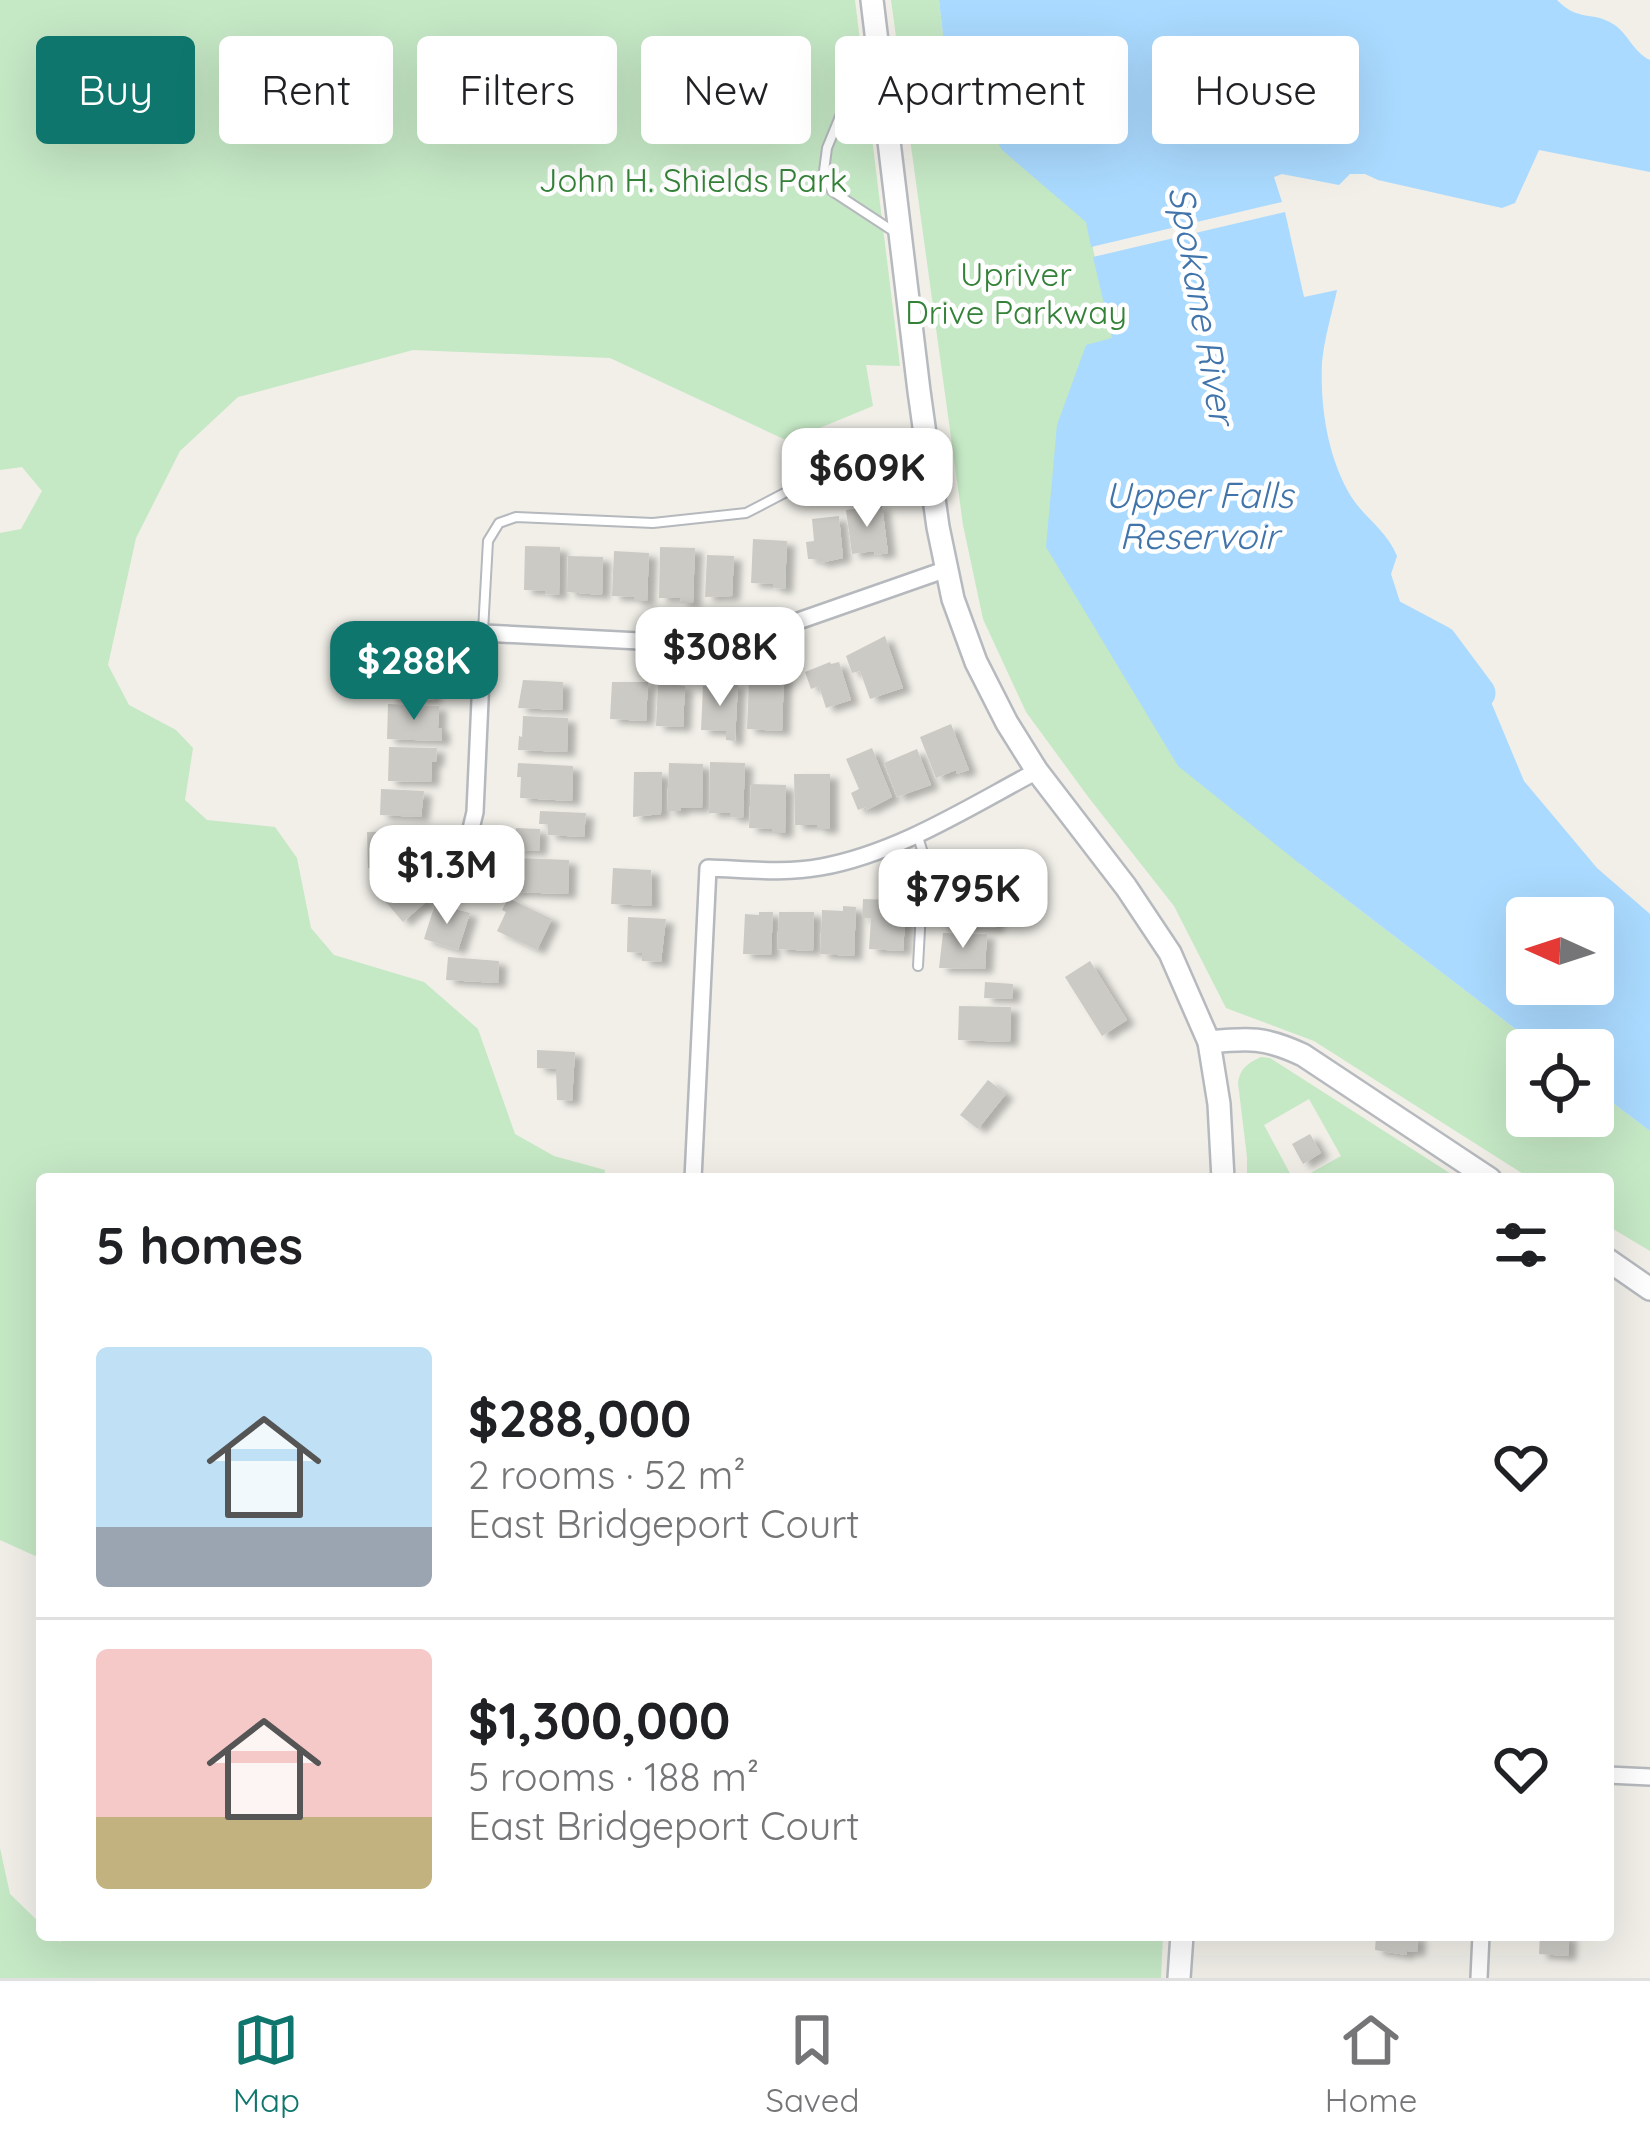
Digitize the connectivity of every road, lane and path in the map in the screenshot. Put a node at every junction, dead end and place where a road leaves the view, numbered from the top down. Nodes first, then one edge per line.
1 (872, 0) edge
2 (876, 36) edge
3 (835, 132) edge
4 (890, 144) edge
5 (902, 237) junction
6 (928, 458) junction
7 (947, 569) junction
8 (483, 633) junction
9 (1037, 771) junction
10 (916, 833) junction
11 (461, 852) dead end
12 (918, 966) dead end
13 (1209, 1042) junction
14 (693, 1173) edge
15 (1223, 1173) edge
16 (1481, 1173) edge
17 (1614, 1264) edge
18 (1650, 1289) edge
19 (1614, 1775) edge
20 (1650, 1777) edge
21 (1182, 1941) edge
22 (1481, 1941) edge
23 (1179, 1978) edge
24 (1479, 1978) edge

1 - 2 main road
3 - 5 lane
4 - 5 main road
5 - 6 main road
6 - 7 main road
6 - 8 lane
7 - 8 street
7 - 9 main road
8 - 11 street
9 - 10 street
9 - 13 main road
10 - 12 lane
10 - 14 street
13 - 15 main road
13 - 16 main road
17 - 18 main road
19 - 20 street
21 - 23 main road
22 - 24 street

